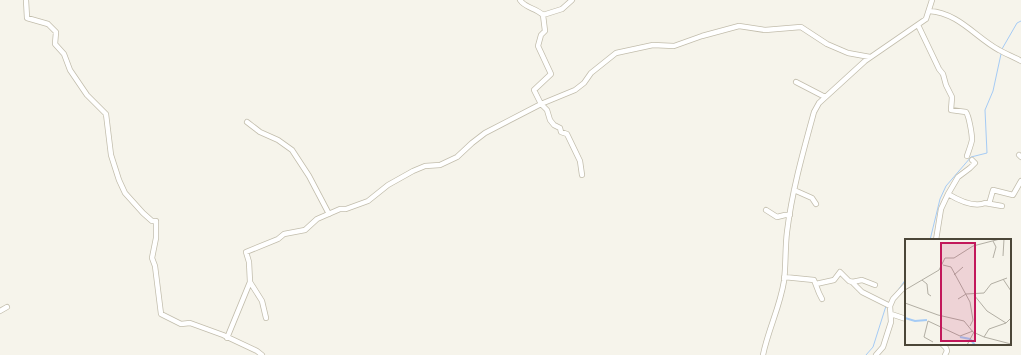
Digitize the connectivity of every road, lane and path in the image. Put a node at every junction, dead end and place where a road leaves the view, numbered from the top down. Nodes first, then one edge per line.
1 (26, 0) edge
2 (520, 0) edge
3 (572, 0) edge
4 (932, 0) edge
5 (929, 11) junction
6 (543, 15) junction
7 (918, 25) junction
8 (870, 57) junction
9 (1021, 61) edge
10 (796, 82) dead end
11 (825, 97) junction
12 (540, 104) junction
13 (247, 122) dead end
14 (967, 156) dead end
15 (972, 160) dead end
16 (582, 175) dead end
17 (1021, 181) edge
18 (1019, 188) edge
19 (794, 190) junction
20 (948, 194) junction
21 (816, 204) dead end
22 (989, 204) junction
23 (1002, 206) dead end
24 (766, 210) dead end
25 (329, 214) junction
26 (790, 215) junction
27 (936, 239) edge
28 (784, 277) junction
29 (250, 282) junction
30 (852, 282) junction
31 (816, 284) junction
32 (875, 285) dead end
33 (905, 286) edge
34 (822, 299) dead end
35 (887, 305) junction
36 (7, 307) dead end
37 (0, 311) edge
38 (891, 314) junction
39 (266, 318) dead end
40 (905, 319) edge
41 (227, 338) junction
42 (943, 345) edge
43 (262, 355) edge
44 (763, 355) edge
45 (876, 355) edge
46 (945, 355) edge

1 - 41 street
2 - 6 street
3 - 6 street
4 - 5 street
5 - 7 street
5 - 9 street
6 - 12 street
7 - 8 street
7 - 14 street
8 - 11 street
8 - 12 street
10 - 11 street
11 - 19 street
12 - 16 street
12 - 25 street
13 - 25 street
15 - 20 street
17 - 18 street
18 - 22 street
19 - 21 street
19 - 26 street
20 - 22 street
20 - 27 street
22 - 23 street
24 - 26 street
25 - 29 street
26 - 28 street
28 - 31 street
28 - 44 street
29 - 39 street
29 - 41 street
30 - 31 street
30 - 32 street
30 - 35 street
31 - 34 street
33 - 35 street
35 - 38 street
36 - 37 street
38 - 40 street
38 - 45 street
41 - 43 street
42 - 46 street

